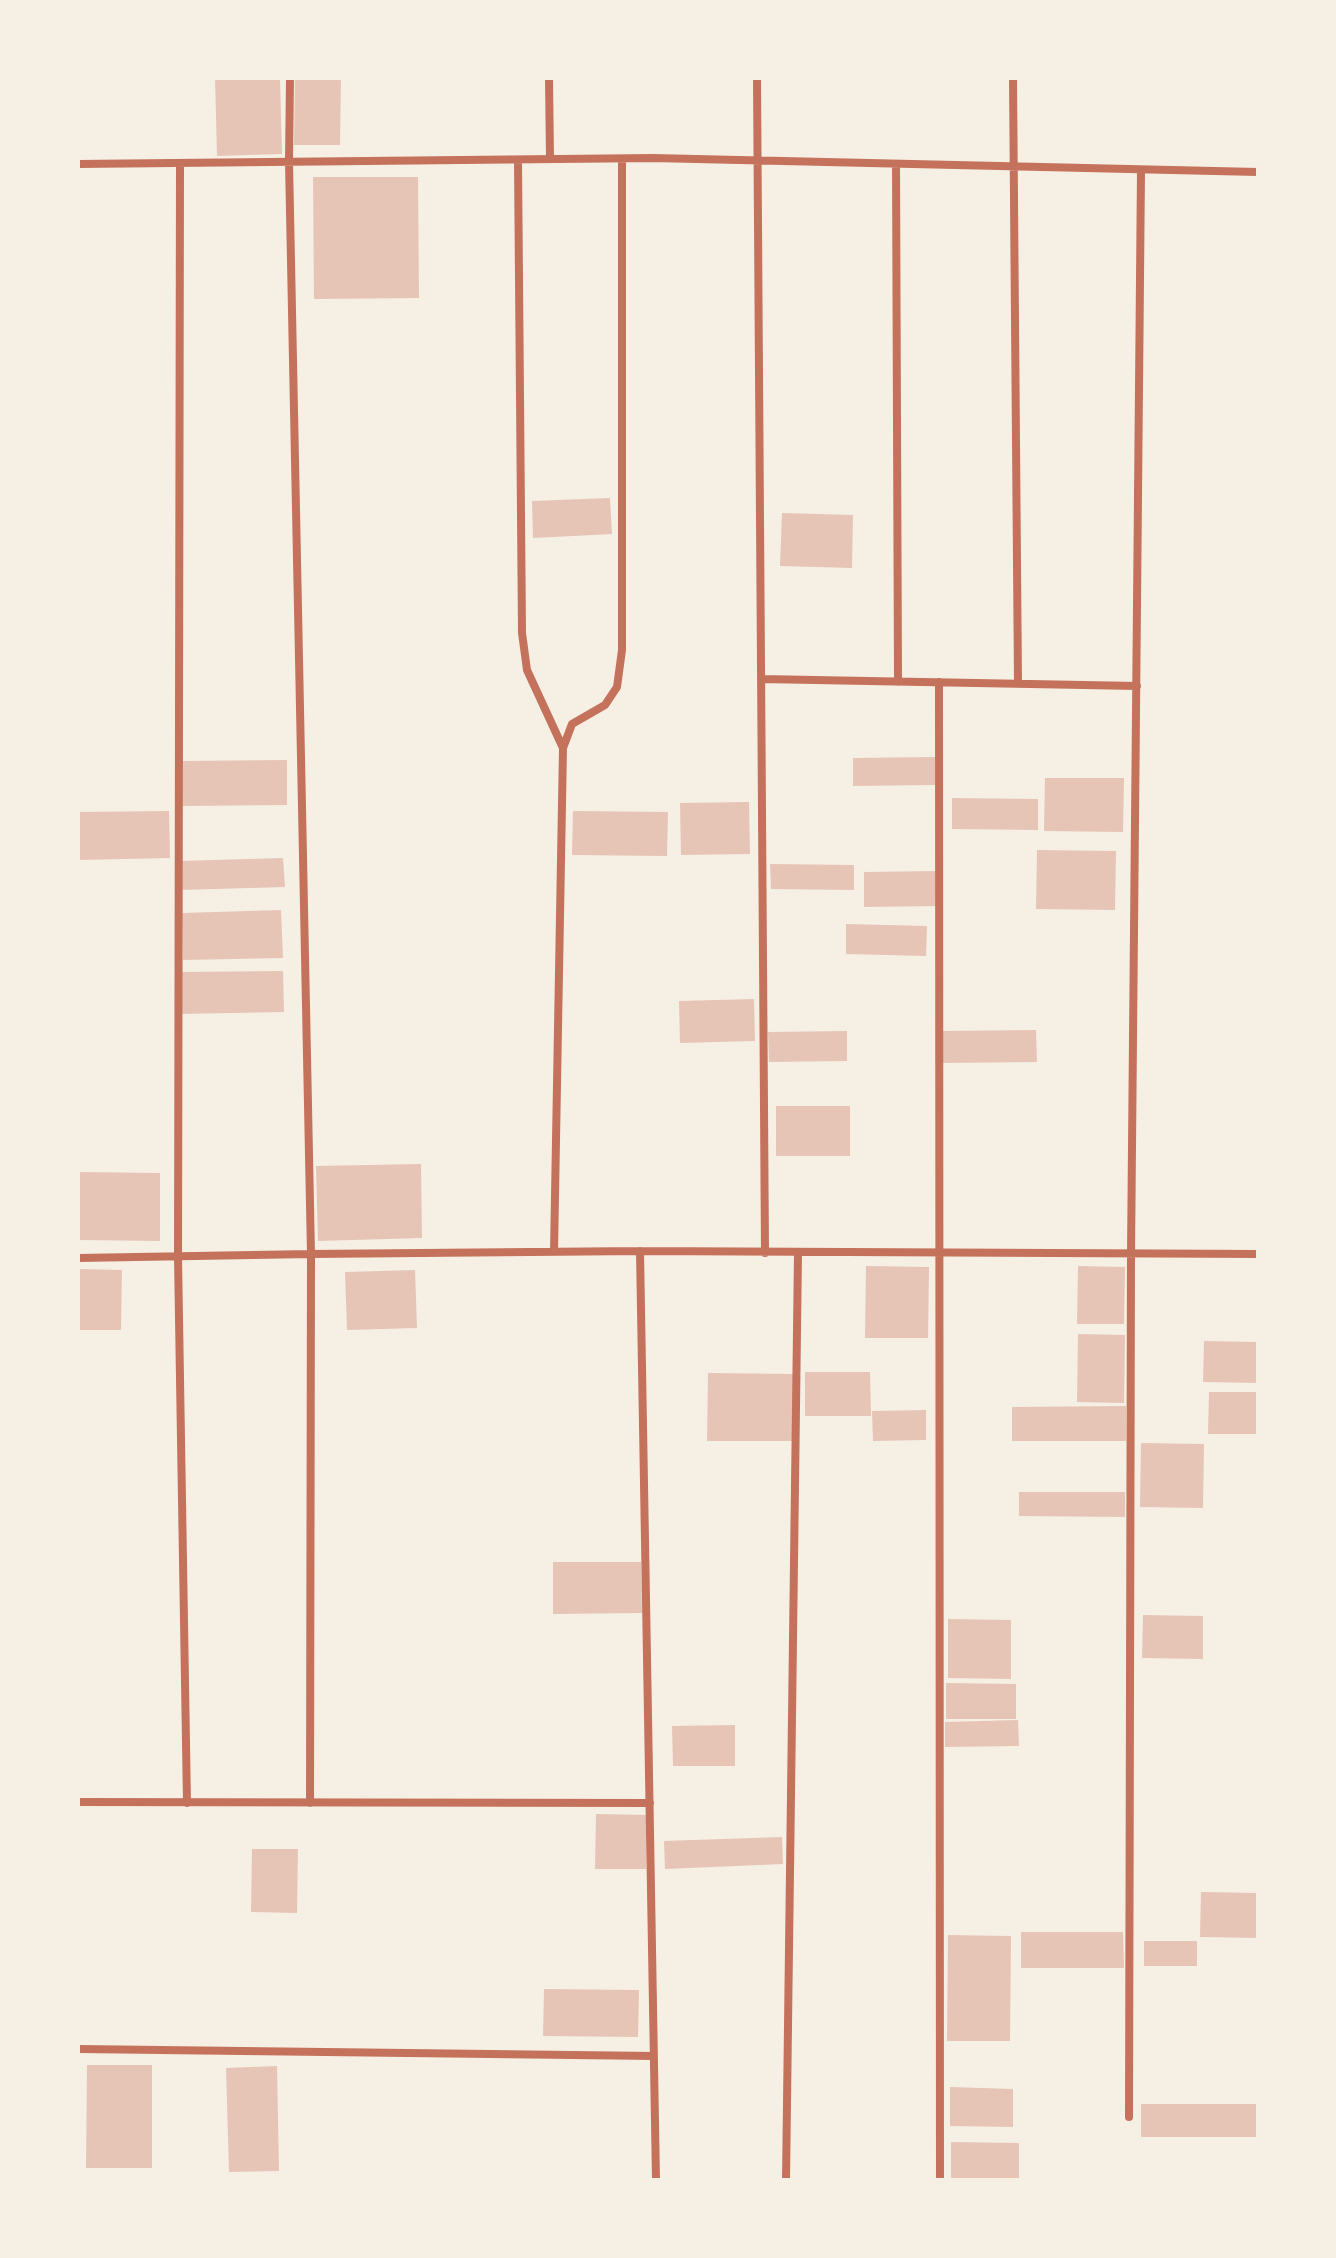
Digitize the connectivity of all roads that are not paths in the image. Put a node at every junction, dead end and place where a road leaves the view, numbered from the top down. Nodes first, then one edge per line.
1 (290, 78) edge
2 (549, 78) edge
3 (757, 78) edge
4 (1013, 78) edge
5 (550, 159) junction
6 (622, 159) junction
7 (518, 160) junction
8 (757, 161) junction
9 (289, 162) junction
10 (180, 163) junction
11 (78, 164) edge
12 (896, 164) junction
13 (1013, 167) junction
14 (1141, 170) junction
15 (1258, 172) edge
16 (761, 679) junction
17 (898, 682) junction
18 (939, 682) junction
19 (1018, 683) junction
20 (1137, 686) junction
21 (563, 748) junction
22 (640, 1251) junction
23 (554, 1252) junction
24 (765, 1253) junction
25 (798, 1253) junction
26 (941, 1253) junction
27 (311, 1254) junction
28 (1131, 1254) junction
29 (1258, 1254) edge
30 (178, 1257) junction
31 (78, 1258) edge
32 (78, 1802) edge
33 (187, 1803) junction
34 (310, 1803) junction
35 (650, 1803) junction
36 (78, 2049) edge
37 (654, 2056) junction
38 (1129, 2117) dead end
39 (656, 2180) edge
40 (786, 2180) edge
41 (940, 2180) edge

1 - 9 street
2 - 5 street
3 - 8 street
4 - 13 street
5 - 6 street
5 - 7 street
6 - 8 street
6 - 21 street
7 - 9 street
7 - 21 street
8 - 12 street
8 - 16 street
9 - 10 street
9 - 27 street
10 - 11 street
10 - 30 street
12 - 13 street
12 - 17 street
13 - 14 street
13 - 19 street
14 - 15 street
14 - 20 street
16 - 17 street
16 - 24 street
17 - 18 street
18 - 19 street
18 - 26 street
19 - 20 street
20 - 28 street
21 - 23 street
22 - 23 street
22 - 24 street
22 - 35 street
23 - 27 street
24 - 25 street
25 - 26 street
25 - 40 street
26 - 28 street
26 - 41 street
27 - 30 street
27 - 34 street
28 - 29 street
28 - 38 street
30 - 31 street
30 - 33 street
32 - 33 street
33 - 34 street
34 - 35 street
35 - 37 street
36 - 37 street
37 - 39 street

